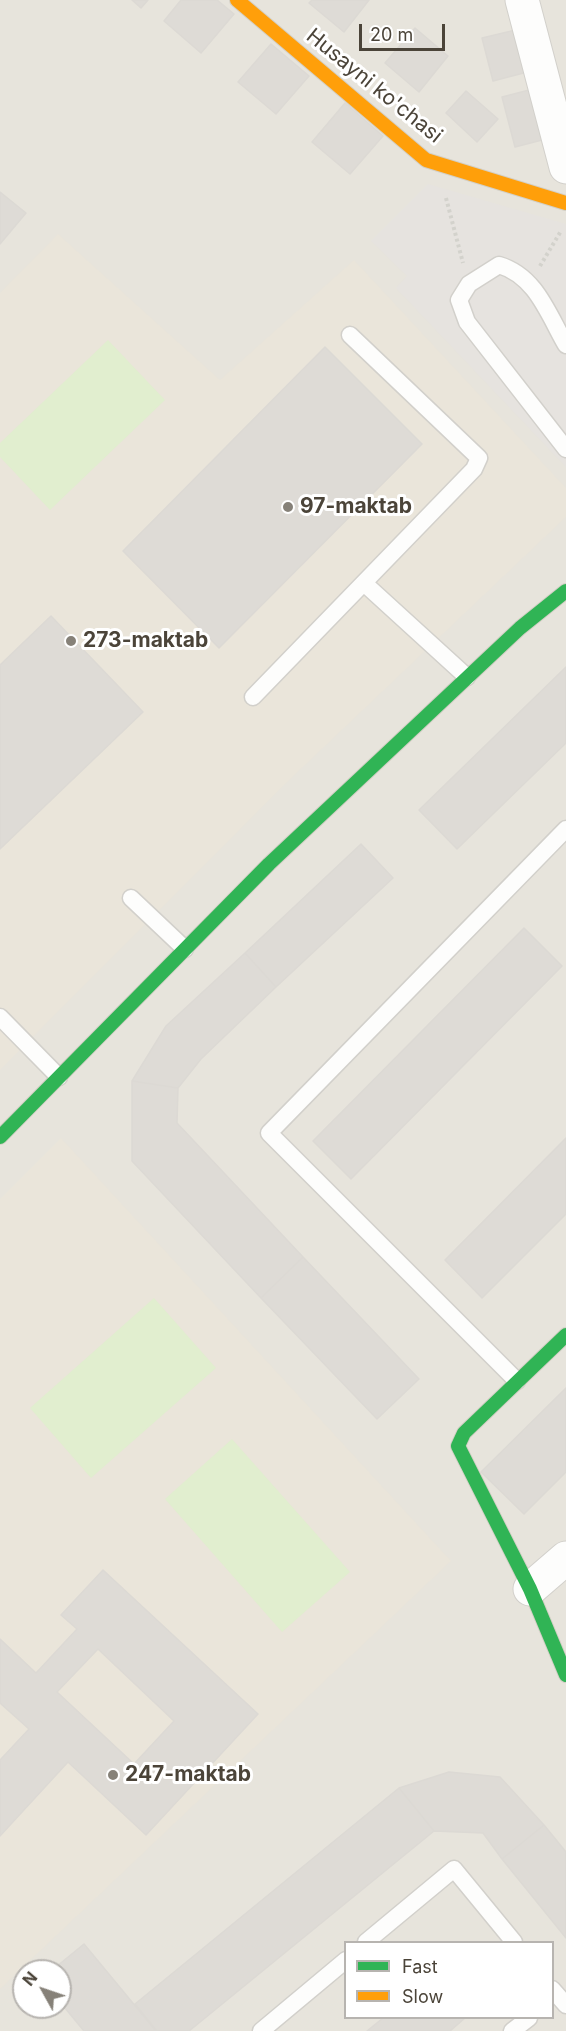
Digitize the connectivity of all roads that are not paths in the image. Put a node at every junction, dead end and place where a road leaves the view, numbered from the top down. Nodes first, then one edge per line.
1 (237, 0) edge
2 (522, 0) edge
3 (566, 167) edge
4 (566, 204) edge
5 (350, 335) dead end
6 (566, 345) edge
7 (566, 449) edge
8 (365, 584) junction
9 (566, 591) edge
10 (467, 677) junction
11 (253, 697) dead end
12 (566, 829) edge
13 (131, 898) dead end
14 (185, 949) junction
15 (0, 1017) edge
16 (59, 1077) junction
17 (0, 1137) edge
18 (566, 1335) edge
19 (517, 1381) junction
20 (566, 1558) edge
21 (530, 1589) junction
22 (566, 1675) edge
23 (367, 1941) edge
24 (513, 1941) edge
25 (344, 1961) edge
26 (528, 2019) edge
27 (261, 2031) edge
28 (512, 2031) edge

1 - 4 street, Husayni ko'chasi
2 - 3 street
5 - 8 lane
6 - 7 lane
8 - 10 lane
8 - 11 lane
9 - 10 street
10 - 14 street
12 - 19 lane
13 - 14 lane
14 - 16 street
15 - 16 lane
16 - 17 street
18 - 19 street
19 - 21 street
20 - 21 street
21 - 22 street
23 - 24 lane
25 - 27 lane
26 - 28 lane

